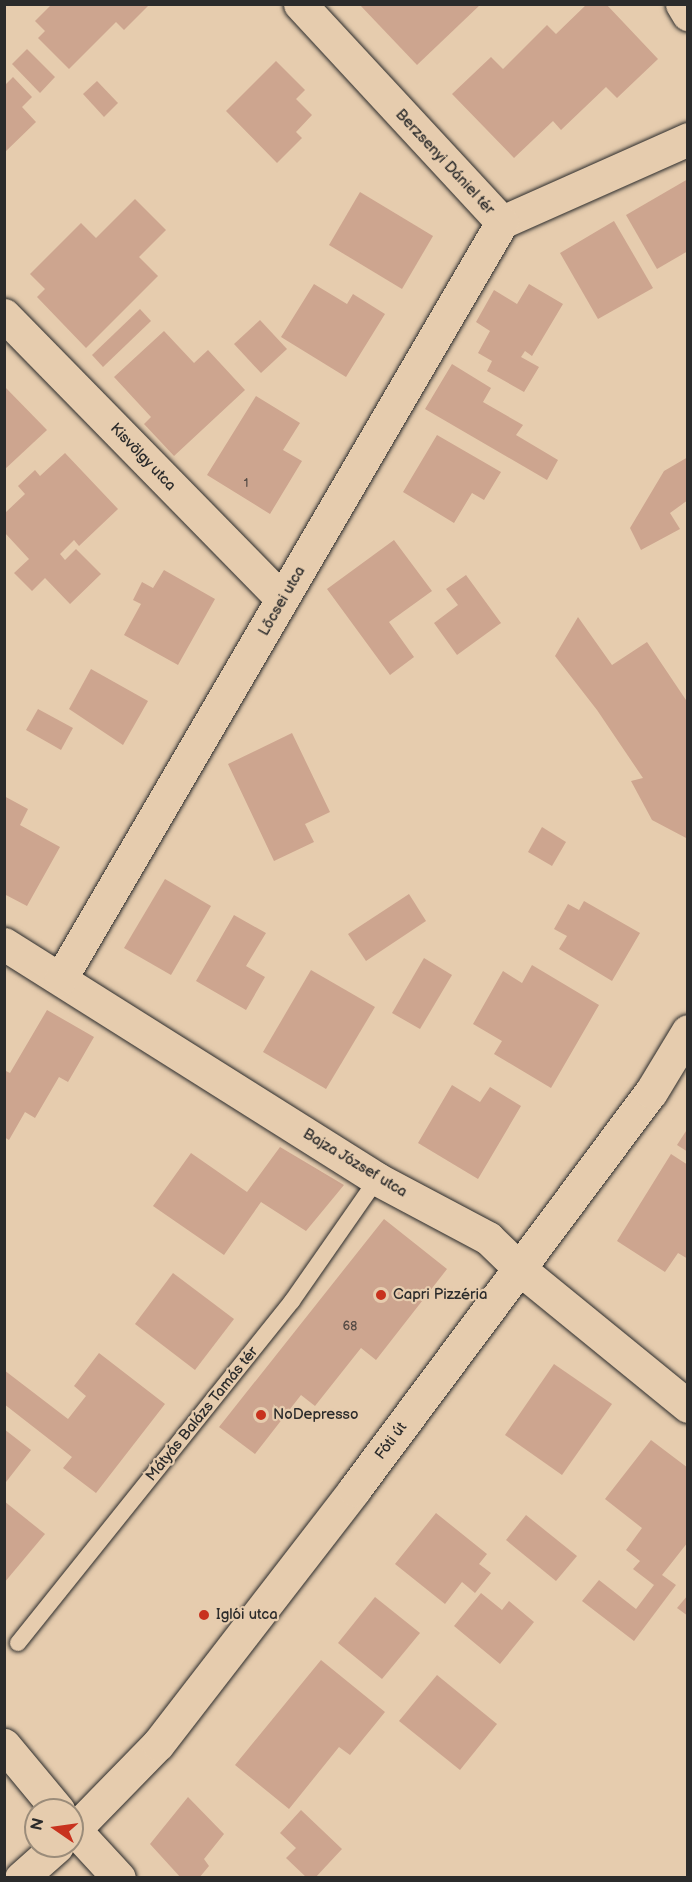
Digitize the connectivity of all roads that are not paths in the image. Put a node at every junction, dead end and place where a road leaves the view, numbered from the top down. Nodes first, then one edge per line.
1 (300, 4) edge
2 (682, 4) edge
3 (687, 14) edge
4 (687, 139) edge
5 (502, 222) junction
6 (4, 315) edge
7 (282, 599) junction
8 (4, 944) edge
9 (61, 978) junction
10 (687, 1031) edge
11 (377, 1179) junction
12 (521, 1270) junction
13 (687, 1406) edge
14 (18, 1643) dead end
15 (4, 1745) edge
16 (44, 1798) edge
17 (84, 1813) edge
18 (84, 1845) edge
19 (40, 1858) edge
20 (21, 1878) edge
21 (119, 1878) edge

1 - 5 street, Berzsenyi Dániel tér
2 - 3 street
4 - 5 street, Berzsenyi Dániel tér
5 - 7 street, Lőcsei utca
6 - 7 street, Kisvölgy utca
7 - 9 street, Lőcsei utca
8 - 9 street, Bajza József utca
9 - 11 street, Bajza József utca
10 - 12 street, Fóti út
11 - 12 street, Bajza József utca
11 - 14 lane, Mátyás Balázs Tamás tér
12 - 13 street, Bajza József utca
12 - 17 street, Fóti út
15 - 16 street
18 - 21 street
19 - 20 street, Fóti út

